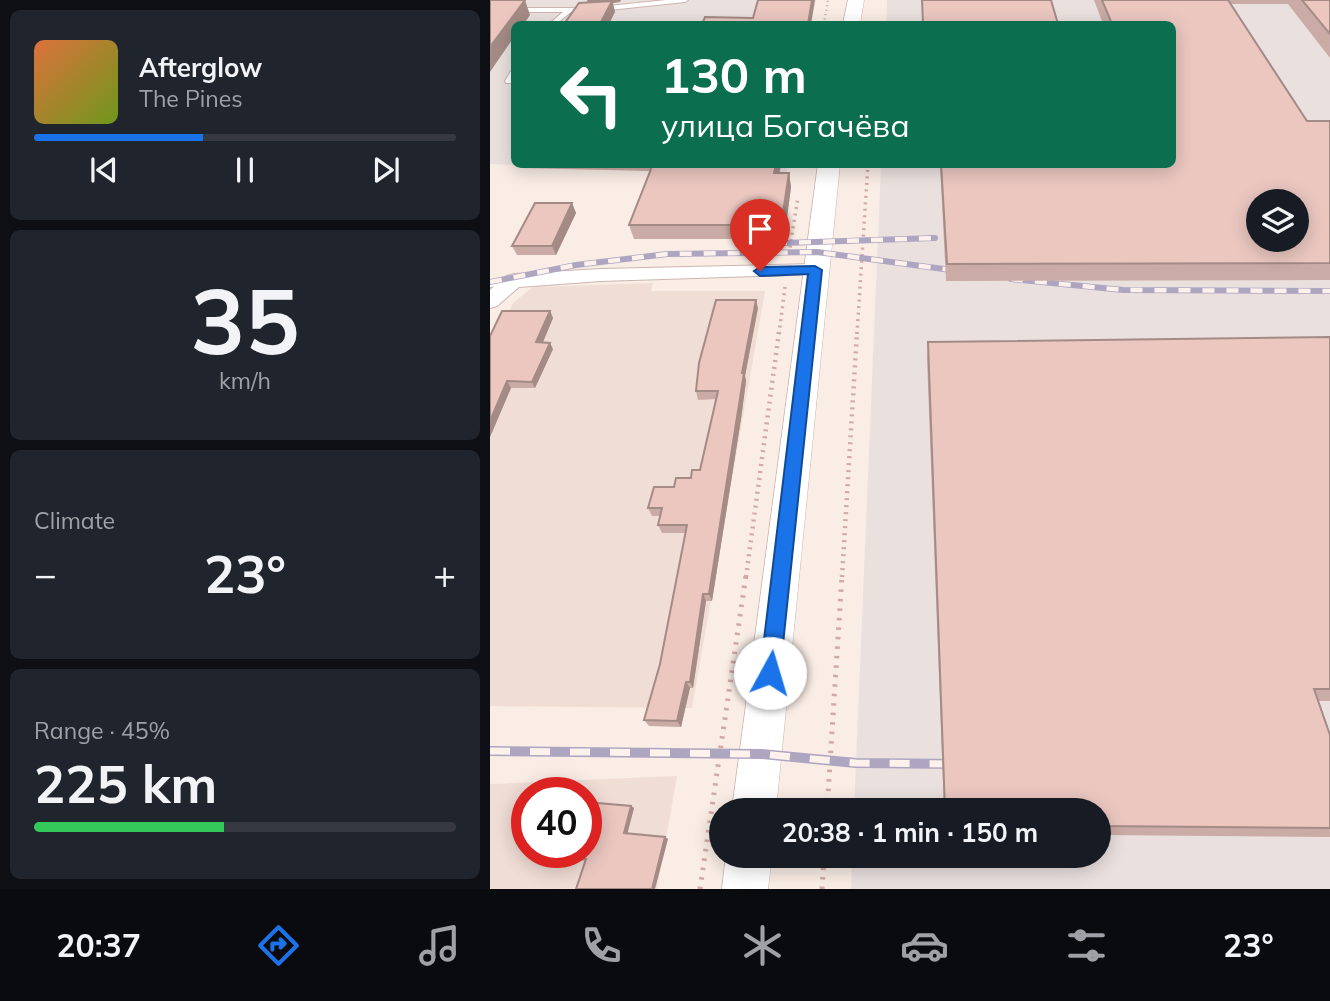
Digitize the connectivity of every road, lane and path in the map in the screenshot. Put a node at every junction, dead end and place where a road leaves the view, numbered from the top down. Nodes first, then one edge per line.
1 (685, 0) edge
2 (828, 0) edge
3 (856, 0) edge
4 (490, 9) edge
5 (569, 10) junction
6 (556, 21) edge
7 (824, 21) edge
8 (852, 21) edge
9 (511, 78) edge
10 (509, 82) dead end
11 (828, 168) edge
12 (868, 168) edge
13 (799, 190) dead end
14 (801, 270) junction
15 (514, 281) junction
16 (490, 284) edge
17 (490, 301) edge
18 (755, 798) edge
19 (828, 798) edge
20 (748, 868) edge
21 (823, 868) edge
22 (700, 889) edge
23 (745, 889) edge
24 (822, 889) edge

1 - 5 lane
2 - 7 path
3 - 8 street
4 - 5 lane
5 - 6 lane
9 - 10 lane
11 - 14 street
12 - 19 path
13 - 14 path
14 - 15 street
14 - 18 street
14 - 22 path
15 - 16 lane
15 - 17 street
20 - 23 street
21 - 24 path

